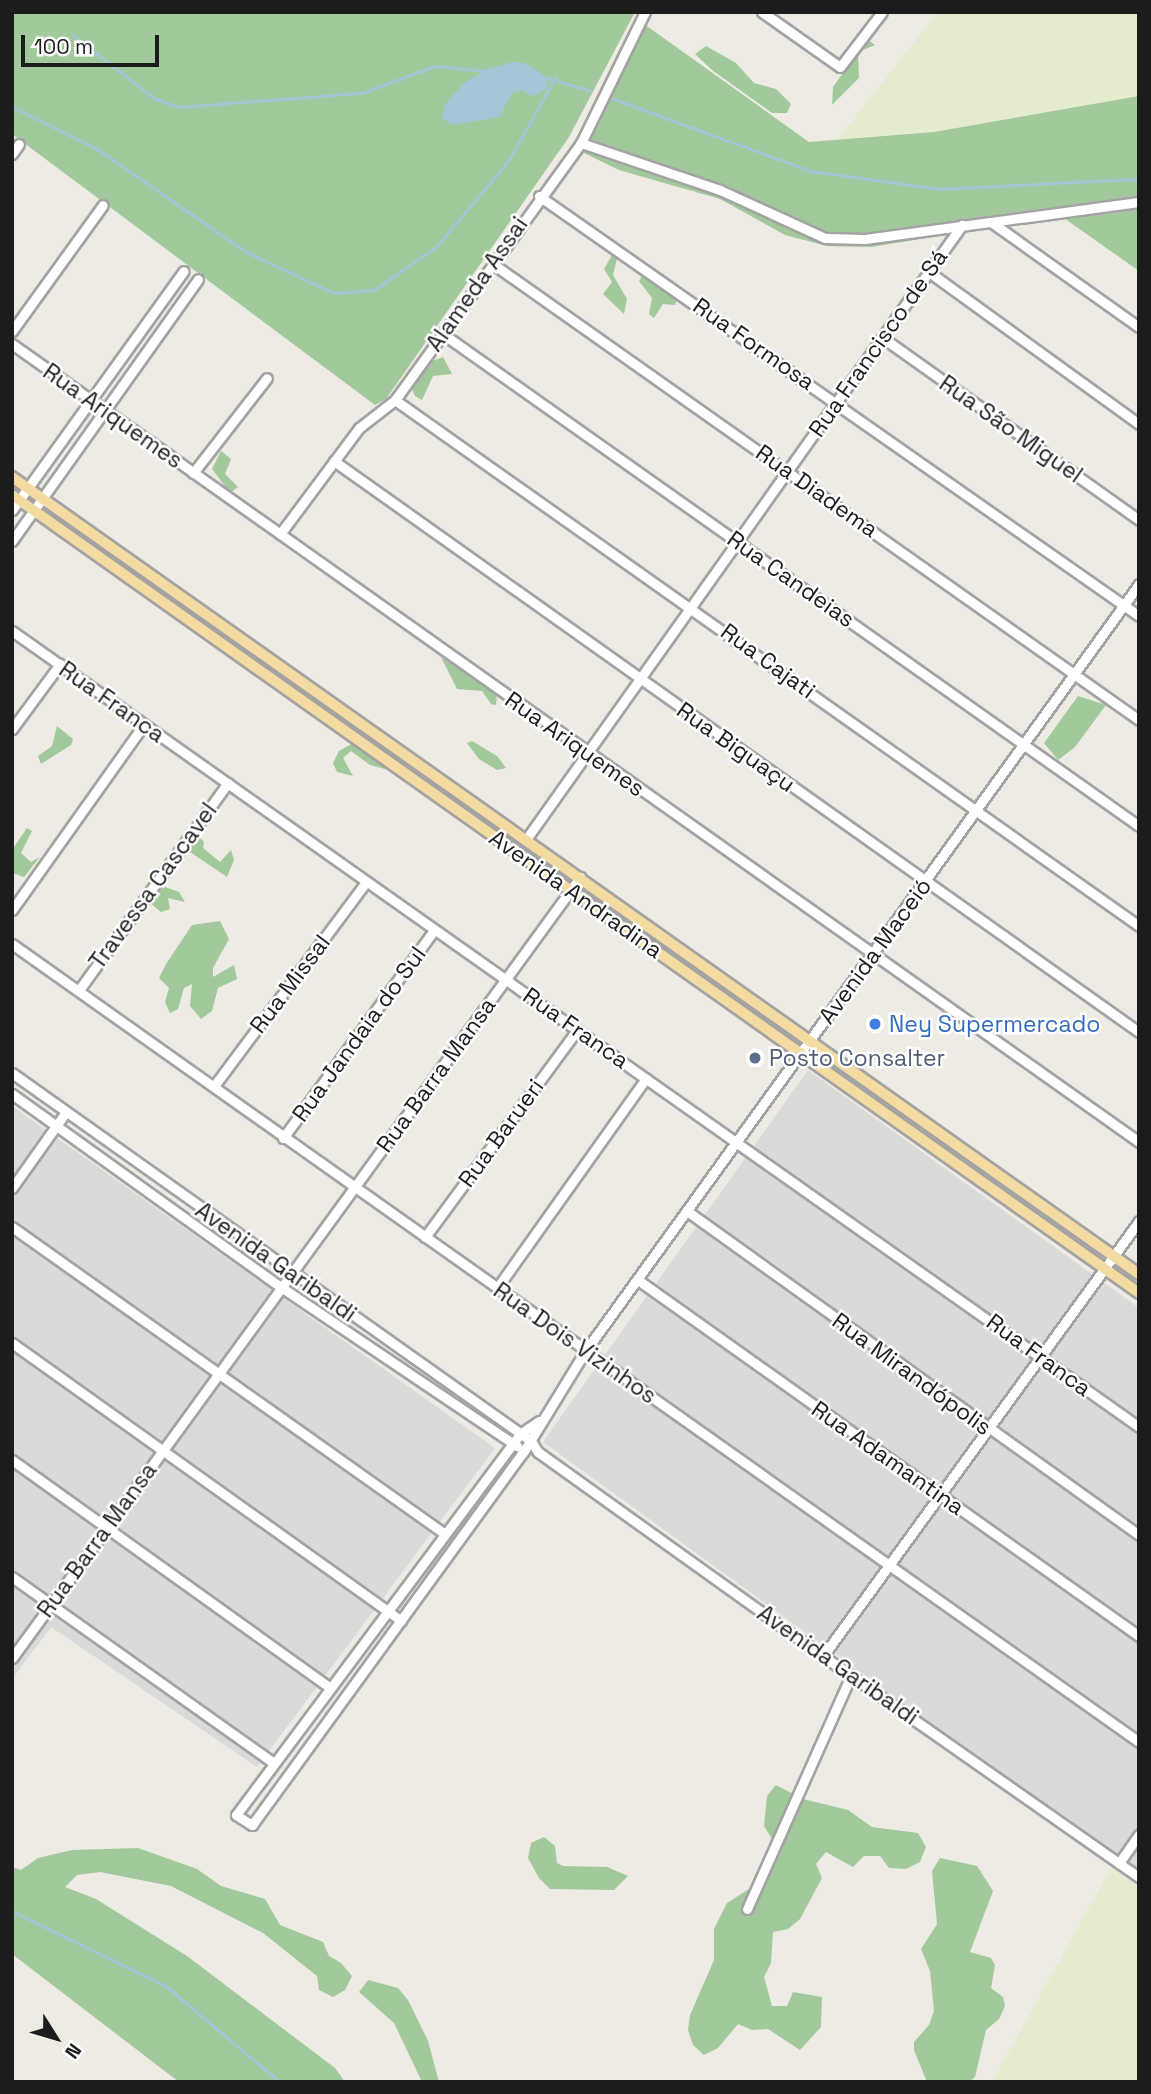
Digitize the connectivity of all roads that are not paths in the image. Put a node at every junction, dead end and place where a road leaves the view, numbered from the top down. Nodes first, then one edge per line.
1 (645, 12) edge
2 (762, 12) edge
3 (882, 12) edge
4 (580, 143) junction
5 (19, 144) dead end
6 (12, 154) edge
7 (538, 196) junction
8 (1139, 202) edge
9 (103, 205) dead end
10 (991, 222) junction
11 (962, 225) junction
12 (493, 264) junction
13 (184, 271) dead end
14 (929, 272) junction
15 (198, 279) dead end
16 (1139, 327) edge
17 (12, 331) edge
18 (443, 334) junction
19 (883, 338) junction
20 (12, 344) edge
21 (267, 378) dead end
22 (395, 400) junction
23 (92, 401) junction
24 (838, 402) junction
25 (104, 409) junction
26 (1139, 424) edge
27 (334, 461) junction
28 (788, 470) junction
29 (193, 473) junction
30 (12, 477) edge
31 (27, 488) junction
32 (16, 497) edge
33 (41, 498) junction
34 (12, 510) edge
35 (34, 510) junction
36 (1139, 520) edge
37 (279, 534) junction
38 (12, 541) edge
39 (738, 542) junction
40 (1139, 584) edge
41 (1124, 605) junction
42 (692, 607) junction
43 (1139, 616) edge
44 (12, 631) edge
45 (60, 664) junction
46 (1074, 675) junction
47 (639, 679) junction
48 (338, 707) junction
49 (331, 718) junction
50 (1139, 720) edge
51 (144, 724) junction
52 (12, 729) edge
53 (1024, 744) junction
54 (588, 753) junction
55 (228, 783) junction
56 (976, 810) junction
57 (1139, 826) edge
58 (527, 838) junction
59 (580, 877) junction
60 (926, 881) junction
61 (366, 882) junction
62 (569, 891) junction
63 (12, 910) edge
64 (1139, 926) edge
65 (435, 930) junction
66 (12, 944) edge
67 (873, 955) junction
68 (506, 979) junction
69 (79, 990) junction
70 (577, 1030) junction
71 (1139, 1032) edge
72 (810, 1040) junction
73 (801, 1052) junction
74 (12, 1073) edge
75 (646, 1078) junction
76 (214, 1086) junction
77 (12, 1094) edge
78 (66, 1112) junction
79 (57, 1126) junction
80 (283, 1138) junction
81 (738, 1141) junction
82 (1139, 1142) edge
83 (355, 1187) junction
84 (12, 1188) edge
85 (687, 1212) junction
86 (1139, 1221) edge
87 (12, 1227) edge
88 (425, 1237) junction
89 (1113, 1256) junction
90 (1104, 1269) junction
91 (291, 1273) junction
92 (1139, 1274) edge
93 (638, 1280) junction
94 (281, 1287) junction
95 (497, 1288) junction
96 (1139, 1293) edge
97 (12, 1343) edge
98 (586, 1350) junction
99 (1041, 1356) junction
100 (218, 1374) junction
101 (539, 1421) junction
102 (1139, 1427) edge
103 (988, 1428) junction
104 (520, 1434) junction
105 (531, 1441) junction
106 (513, 1444) junction
107 (163, 1450) junction
108 (524, 1451) junction
109 (538, 1452) junction
110 (12, 1460) edge
111 (941, 1496) junction
112 (107, 1527) junction
113 (444, 1534) junction
114 (1139, 1535) edge
115 (889, 1566) junction
116 (12, 1577) edge
117 (51, 1604) junction
118 (386, 1608) junction
119 (401, 1620) junction
120 (1139, 1636) edge
121 (823, 1656) junction
122 (12, 1658) edge
123 (851, 1675) junction
124 (328, 1686) junction
125 (1139, 1742) edge
126 (272, 1762) junction
127 (1139, 1834) edge
128 (1118, 1863) junction
129 (1139, 1877) edge
130 (747, 1909) dead end

1 - 4 street, Alameda Assai
2 - 3 street
4 - 7 street, Alameda Assai
4 - 11 street
5 - 6 street
7 - 12 street, Alameda Assai
7 - 24 street, Rua Formosa
8 - 10 street
9 - 17 street
10 - 11 street
10 - 16 street
11 - 14 street, Rua Francisco de Sá
12 - 18 street, Alameda Assai
12 - 28 street, Rua Diadema
13 - 23 street
14 - 19 street, Rua Francisco de Sá
14 - 26 street
15 - 25 street
18 - 22 street, Alameda Assai
18 - 39 street, Rua Candeias
19 - 24 street, Rua Francisco de Sá
19 - 36 street, Rua São Miguel
20 - 23 street, Rua Ariquemes
21 - 29 street
22 - 27 street, Alameda Assai
22 - 42 street, Rua Cajati
23 - 25 street, Rua Ariquemes
23 - 31 street
24 - 28 street, Rua Francisco de Sá
24 - 41 street, Rua Formosa
25 - 29 street, Rua Ariquemes
25 - 33 street
27 - 37 street, Alameda Assai
27 - 47 street, Rua Biguaçu
28 - 39 street, Rua Francisco de Sá
28 - 46 street, Rua Diadema
29 - 37 street, Rua Ariquemes
30 - 31 main road, Avenida Andradina
31 - 32 street
31 - 33 main road, Avenida Andradina
32 - 34 street
32 - 35 main road, Avenida Andradina
33 - 35 street
33 - 48 main road, Avenida Andradina
35 - 38 street
35 - 49 main road, Avenida Andradina
37 - 54 street, Rua Ariquemes
39 - 42 street, Rua Francisco de Sá
39 - 53 street, Rua Candeias
40 - 41 street, Avenida Maceió
41 - 43 street, Rua Formosa
41 - 46 street, Avenida Maceió
42 - 47 street, Rua Francisco de Sá
42 - 56 street, Rua Cajati
44 - 45 street, Rua Franca
45 - 51 street, Rua Franca
45 - 52 street
46 - 50 street, Rua Diadema
46 - 53 street, Avenida Maceió
47 - 54 street, Rua Francisco de Sá
47 - 60 street, Rua Biguaçu
48 - 49 street
48 - 58 main road, Avenida Andradina
49 - 62 main road, Avenida Andradina
51 - 55 street, Rua Franca
51 - 63 street
53 - 56 street, Avenida Maceió
53 - 57 street, Rua Candeias
54 - 58 street, Rua Francisco de Sá
54 - 67 street, Rua Ariquemes
55 - 61 street, Rua Franca
55 - 69 street, Travessa Cascavel
56 - 60 street, Avenida Maceió
56 - 64 street, Rua Cajati
58 - 59 main road, Avenida Andradina
59 - 62 street, Rua Barra Mansa
59 - 72 main road, Avenida Andradina
60 - 67 street, Avenida Maceió
60 - 71 street, Rua Biguaçu
61 - 65 street, Rua Franca
61 - 76 street, Rua Missal
62 - 68 street, Rua Barra Mansa
62 - 73 main road, Avenida Andradina
65 - 68 street, Rua Franca
65 - 80 street, Rua Jandaia do Sul
66 - 69 street, Rua Dois Vizinhos
67 - 72 street, Avenida Maceió
67 - 82 street, Rua Ariquemes
68 - 70 street, Rua Franca
68 - 83 street, Rua Barra Mansa
69 - 76 street, Rua Dois Vizinhos
70 - 75 street, Rua Franca
70 - 88 street, Rua Barueri
72 - 73 street, Avenida Maceió
72 - 89 main road, Avenida Andradina
73 - 81 street, Avenida Maceió
73 - 90 main road, Avenida Andradina
74 - 78 street, Avenida Garibaldi
75 - 81 street, Rua Franca
75 - 95 street
76 - 80 street, Rua Dois Vizinhos
77 - 79 street, Avenida Garibaldi
78 - 79 street
78 - 91 street, Avenida Garibaldi
79 - 84 street
79 - 94 street, Avenida Garibaldi
80 - 83 street, Rua Dois Vizinhos
81 - 85 street, Avenida Maceió
81 - 99 street, Rua Franca
83 - 88 street, Rua Dois Vizinhos
83 - 91 street, Rua Barra Mansa
85 - 93 street, Avenida Maceió
85 - 103 street, Rua Mirandópolis
86 - 89 street
87 - 100 street
88 - 95 street, Rua Dois Vizinhos
89 - 90 street
89 - 92 main road, Avenida Andradina
90 - 96 main road, Avenida Andradina
90 - 99 street
91 - 94 street, Rua Barra Mansa
91 - 104 street, Avenida Garibaldi
93 - 98 street, Avenida Maceió
93 - 111 street, Rua Adamantina
94 - 100 street, Rua Barra Mansa
94 - 106 street, Avenida Garibaldi
95 - 98 street, Rua Dois Vizinhos
97 - 107 street
98 - 101 street, Avenida Maceió
98 - 115 street, Rua Dois Vizinhos
99 - 102 street, Rua Franca
99 - 103 street
100 - 107 street, Rua Barra Mansa
100 - 113 street
101 - 104 street, Avenida Maceió
101 - 105 street, Avenida Maceió
103 - 111 street
103 - 114 street, Rua Mirandópolis
104 - 105 street, Avenida Garibaldi
104 - 106 street
105 - 108 street, Avenida Maceió
105 - 109 street, Avenida Garibaldi
106 - 108 street, Avenida Garibaldi
106 - 113 street
107 - 112 street, Rua Barra Mansa
107 - 118 street
108 - 109 street, Avenida Garibaldi
108 - 119 street, Avenida Maceió
109 - 121 street, Avenida Garibaldi
110 - 112 street
111 - 115 street
111 - 120 street, Rua Adamantina
112 - 117 street, Rua Barra Mansa
112 - 124 street
113 - 118 street
115 - 121 street
115 - 125 street, Rua Dois Vizinhos
116 - 117 street
117 - 122 street, Rua Barra Mansa
117 - 126 street
118 - 119 street
118 - 124 street
119 - 126 street, Avenida Maceió
121 - 123 street, Avenida Garibaldi
123 - 128 street, Avenida Garibaldi
123 - 130 street
124 - 126 street
127 - 128 street
128 - 129 street, Avenida Garibaldi

